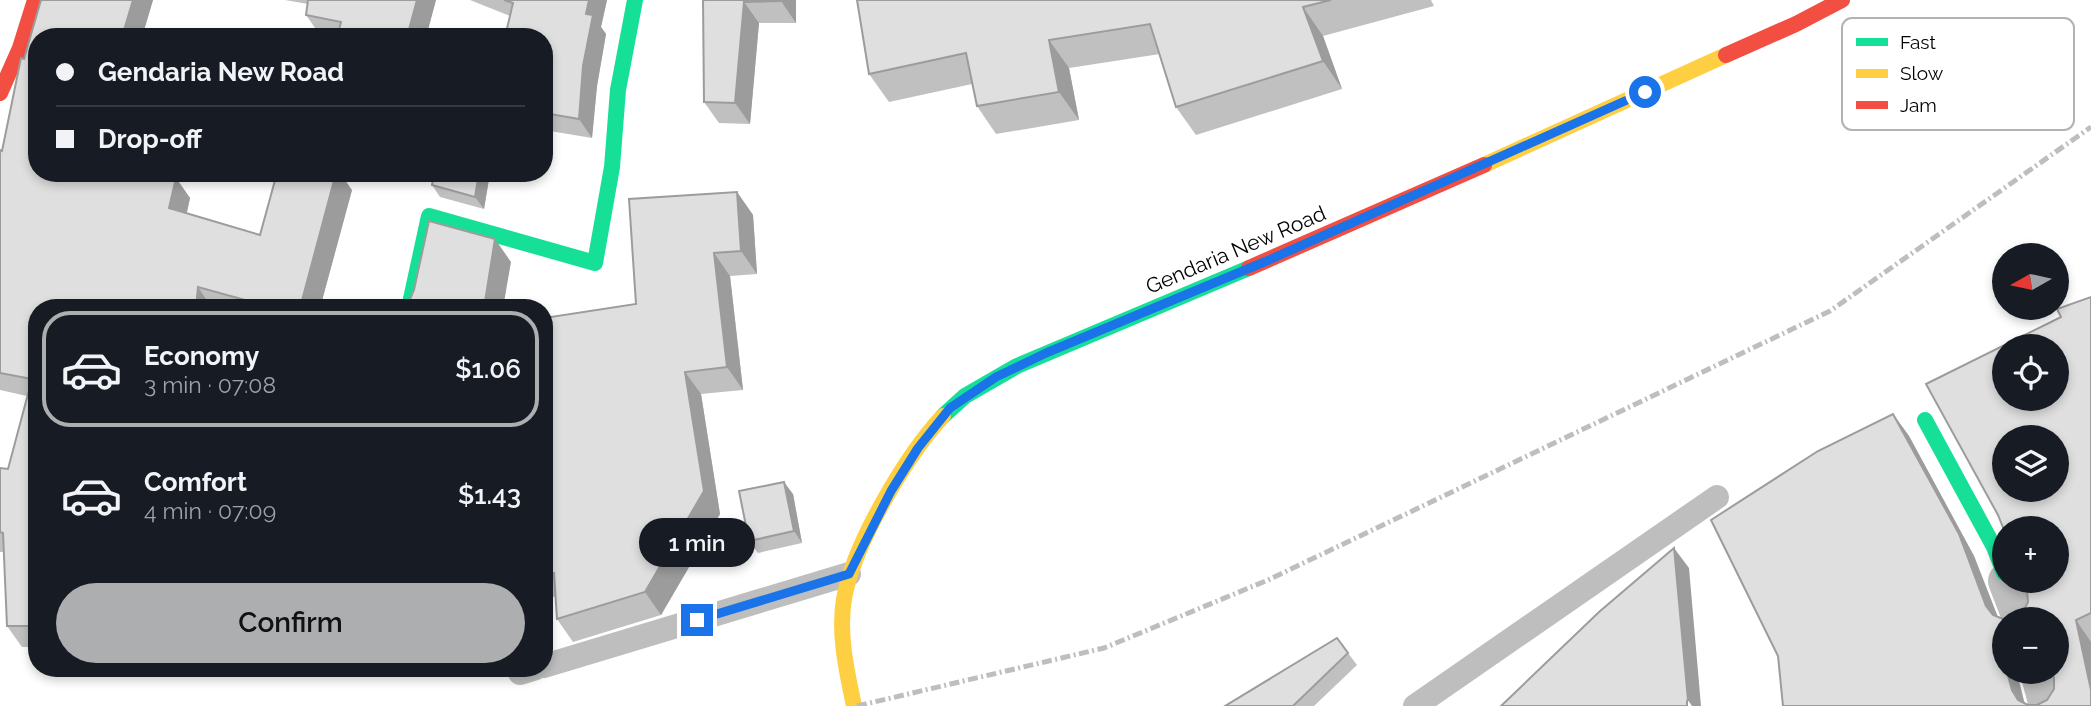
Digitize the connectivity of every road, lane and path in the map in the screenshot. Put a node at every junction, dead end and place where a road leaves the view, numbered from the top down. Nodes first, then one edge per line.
1 (35, 0) edge
2 (635, 0) edge
3 (1842, 0) edge
4 (0, 93) edge
5 (411, 299) edge
6 (1925, 420) dead end
7 (1717, 497) dead end
8 (1992, 543) edge
9 (849, 574) junction
10 (553, 663) edge
11 (2042, 684) edge
12 (853, 706) edge
13 (1415, 706) edge
14 (2048, 706) edge

1 - 4 main road
2 - 5 main road
3 - 9 main road, Gendaria New Road
6 - 8 main road
7 - 13 lane
9 - 10 lane
9 - 12 main road, Gendaria New Road
11 - 14 street

